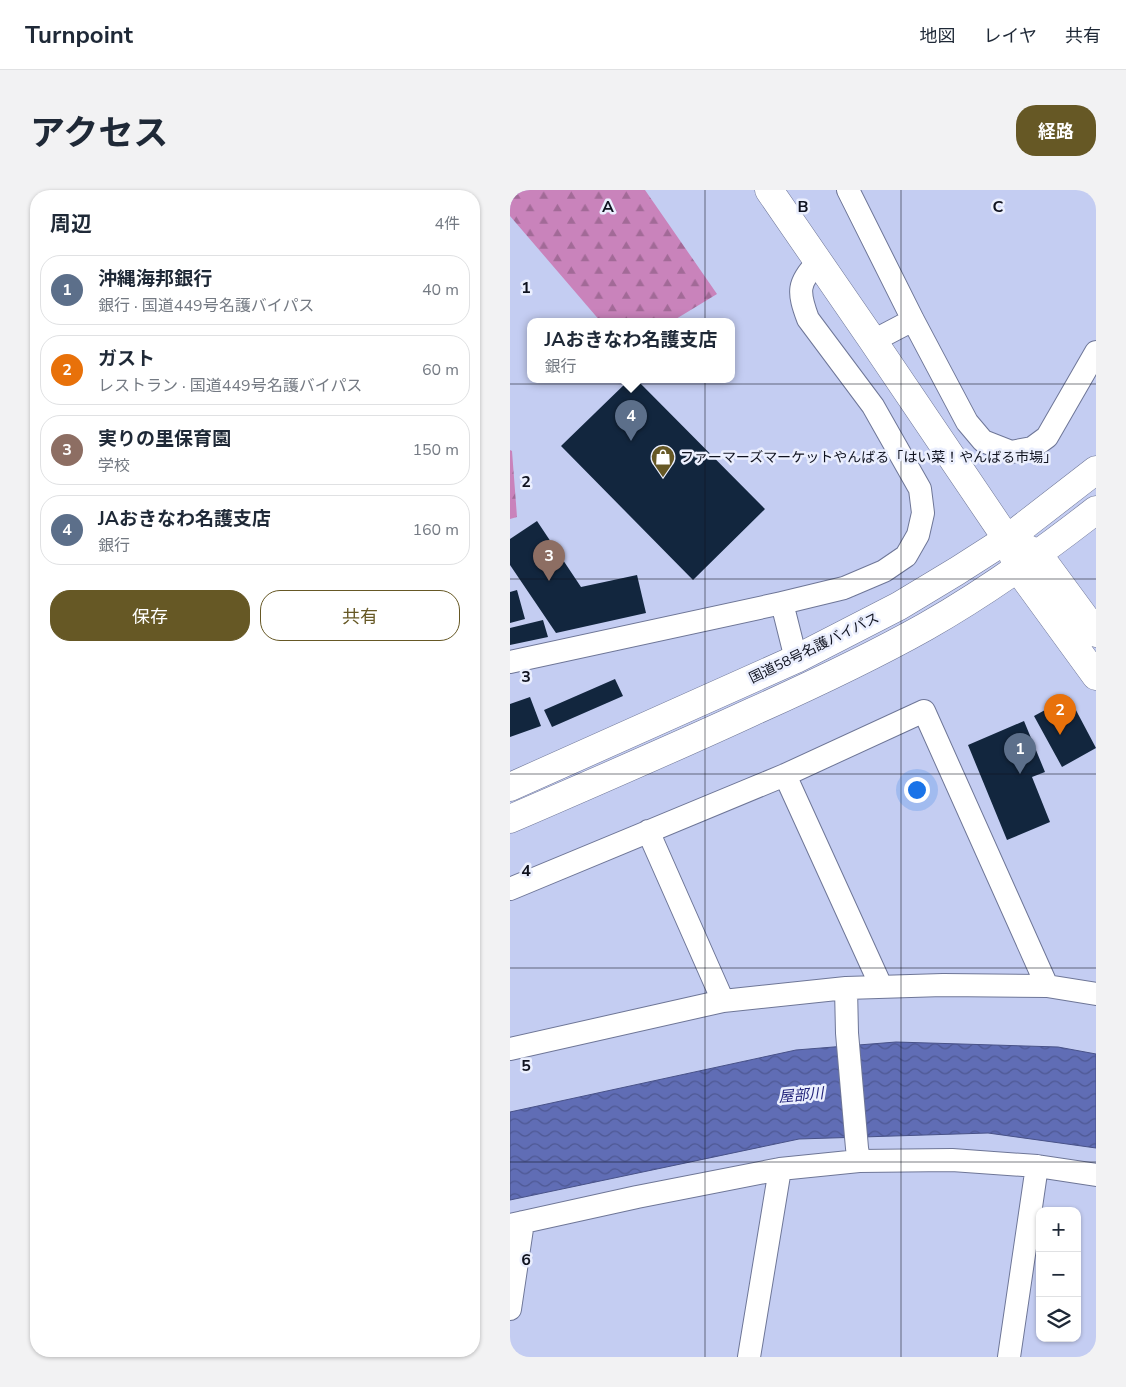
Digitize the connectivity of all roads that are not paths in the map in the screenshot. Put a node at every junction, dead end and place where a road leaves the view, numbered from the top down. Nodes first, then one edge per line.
1 (769, 190) edge
2 (848, 190) edge
3 (818, 262) junction
4 (913, 320) junction
5 (873, 341) junction
6 (1096, 352) edge
7 (1096, 470) edge
8 (1096, 510) edge
9 (1007, 539) junction
10 (1028, 562) junction
11 (782, 603) junction
12 (1096, 633) edge
13 (796, 659) junction
14 (510, 662) edge
15 (1096, 676) edge
16 (785, 775) junction
17 (510, 787) edge
18 (510, 819) edge
19 (648, 831) junction
20 (510, 889) edge
21 (881, 986) junction
22 (1047, 986) junction
23 (846, 988) junction
24 (1096, 994) edge
25 (723, 1001) junction
26 (510, 1049) edge
27 (858, 1154) junction
28 (1037, 1166) junction
29 (780, 1169) junction
30 (1096, 1175) edge
31 (517, 1223) edge
32 (510, 1309) edge
33 (749, 1357) edge
34 (1008, 1357) edge

1 - 3 main road
2 - 4 street
3 - 5 main road
3 - 11 street
4 - 5 street
4 - 6 street
5 - 9 main road
7 - 9 main road, 国道58号名護バイパス
8 - 10 main road
9 - 10 main road
9 - 13 main road, 国道58号名護バイパス
10 - 12 main road
10 - 15 main road
10 - 18 main road
11 - 13 street
11 - 14 street
13 - 17 main road, 国道58号名護バイパス
16 - 19 street
16 - 21 street
16 - 22 street
19 - 20 street
19 - 25 street
21 - 22 street
21 - 23 street
22 - 24 street
23 - 25 street
23 - 27 street
25 - 26 street
27 - 28 street
27 - 29 street
28 - 30 street
28 - 34 street
29 - 31 street
29 - 33 street
31 - 32 street

